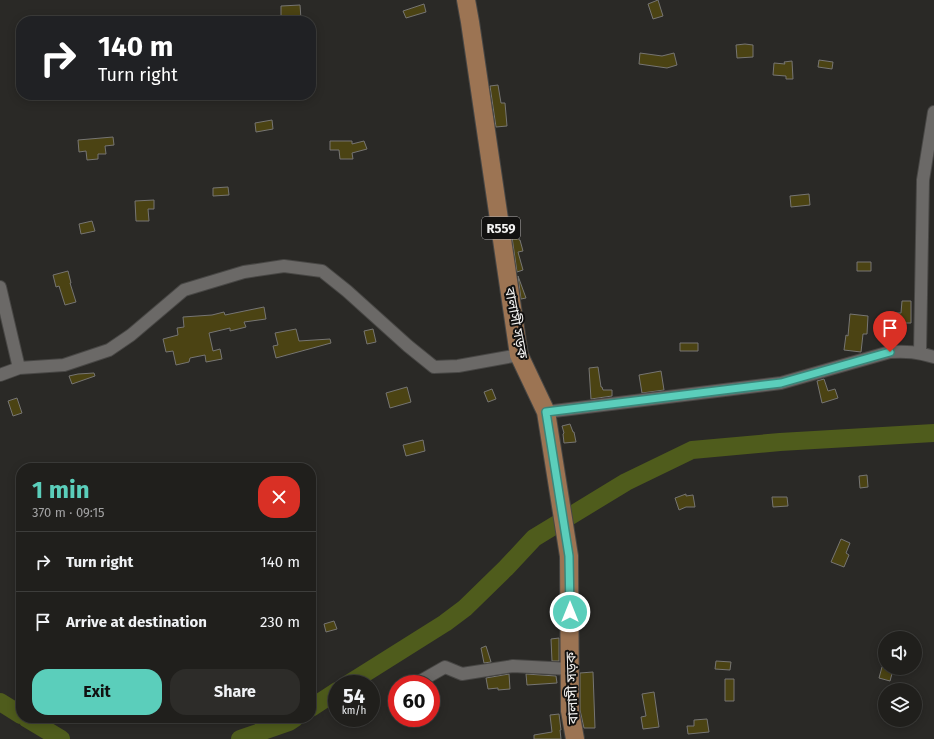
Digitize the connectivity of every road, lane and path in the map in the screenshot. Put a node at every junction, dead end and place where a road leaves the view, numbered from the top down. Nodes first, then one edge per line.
1 (466, 0) edge
2 (934, 112) edge
3 (0, 287) edge
4 (920, 353) junction
5 (519, 355) junction
6 (934, 357) edge
7 (19, 368) junction
8 (0, 375) edge
9 (546, 412) junction
10 (570, 669) junction
11 (432, 675) edge
12 (575, 739) edge

1 - 5 main road, বালাসী সড়ক / R559
2 - 4 street
3 - 7 street
4 - 6 street
4 - 9 street
5 - 7 street
5 - 9 main road, বালাসী সড়ক / R559
7 - 8 street
9 - 10 main road, বালাসী সড়ক / R559
10 - 11 street
10 - 12 main road, বালাসী সড়ক / R559

